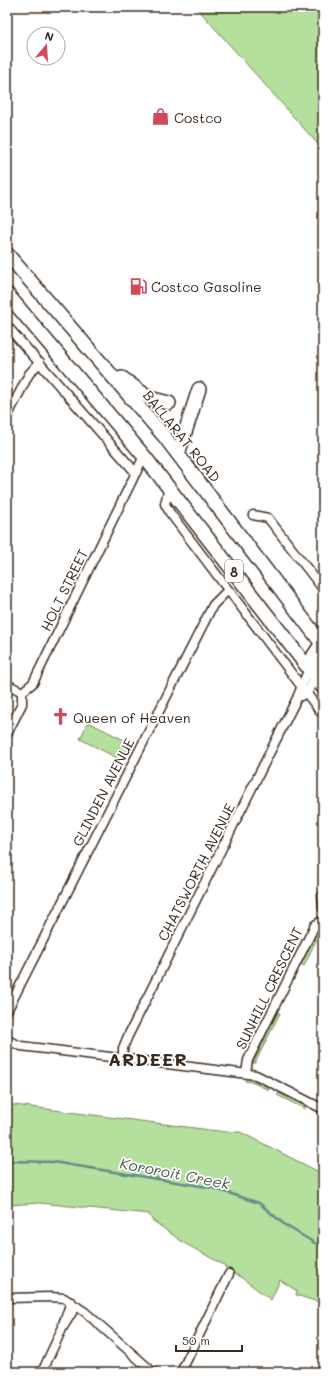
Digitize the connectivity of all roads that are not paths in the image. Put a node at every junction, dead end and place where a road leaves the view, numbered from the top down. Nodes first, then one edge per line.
1 (7, 254) edge
2 (7, 294) edge
3 (7, 326) edge
4 (97, 358) junction
5 (40, 362) junction
6 (199, 389) dead end
7 (169, 403) dead end
8 (7, 417) edge
9 (178, 454) junction
10 (144, 456) junction
11 (136, 473) junction
12 (169, 487) junction
13 (253, 515) dead end
14 (323, 589) edge
15 (228, 590) junction
16 (323, 644) edge
17 (323, 664) edge
18 (312, 672) junction
19 (7, 684) edge
20 (323, 688) edge
21 (303, 690) junction
22 (22, 692) junction
23 (323, 715) edge
24 (7, 734) edge
25 (322, 896) edge
26 (323, 908) edge
27 (323, 920) edge
28 (7, 1010) edge
29 (7, 1040) edge
30 (123, 1058) junction
31 (246, 1073) junction
32 (323, 1109) edge
33 (229, 1274) dead end
34 (7, 1298) edge
35 (74, 1304) junction
36 (42, 1372) edge
37 (153, 1372) edge
38 (181, 1372) edge

1 - 4 highway, BALLARAT ROAD / 8
2 - 10 highway, 8
3 - 5 street
4 - 7 highway
4 - 9 highway, BALLARAT ROAD / 8
5 - 8 street
5 - 11 street
6 - 9 highway
9 - 16 highway, BALLARAT ROAD / 8
10 - 11 street, HOLT STREET
10 - 12 highway, 8
11 - 22 street, HOLT STREET
12 - 15 street
12 - 18 highway, 8
13 - 14 street
15 - 21 street
15 - 28 street, GLINDEN AVENUE
16 - 18 highway
17 - 18 highway
18 - 20 highway, 8
18 - 21 street, CHATSWORTH AVENUE
19 - 22 street
21 - 23 street
21 - 30 street, CHATSWORTH AVENUE
22 - 24 street
25 - 26 street
27 - 31 street, SUNHILL CRESCENT
29 - 30 street
30 - 31 street
31 - 32 street
33 - 38 street
34 - 35 street
35 - 36 street
35 - 37 street

